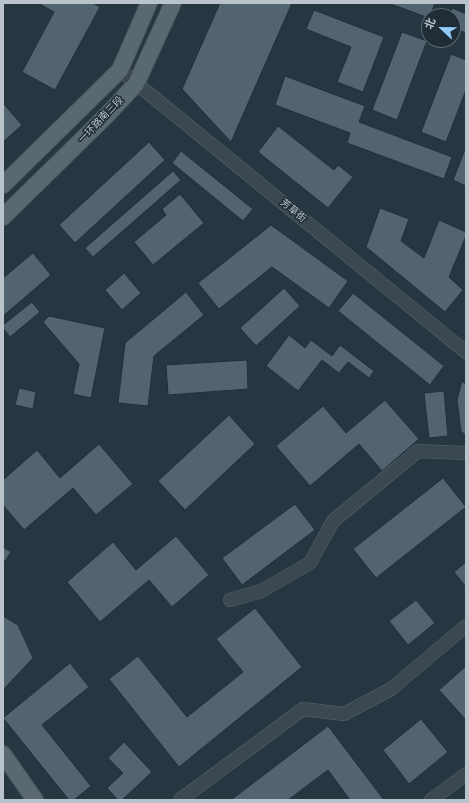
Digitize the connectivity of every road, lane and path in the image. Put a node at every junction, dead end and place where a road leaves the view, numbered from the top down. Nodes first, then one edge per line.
1 (149, 3) edge
2 (173, 3) edge
3 (120, 70) junction
4 (136, 84) junction
5 (3, 185) edge
6 (3, 217) edge
7 (466, 352) edge
8 (466, 453) edge
9 (230, 600) dead end
10 (466, 626) edge
11 (3, 754) edge
12 (3, 772) edge
13 (466, 774) edge
14 (27, 800) edge
15 (35, 800) edge
16 (180, 800) edge
17 (431, 800) edge

1 - 3 main road
2 - 4 main road, 一环路南三段
3 - 4 street, 芳草街
3 - 5 main road
4 - 6 main road, 一环路南三段
4 - 7 street, 芳草街
8 - 9 street
10 - 16 street
11 - 15 main road
12 - 14 main road
13 - 17 street

